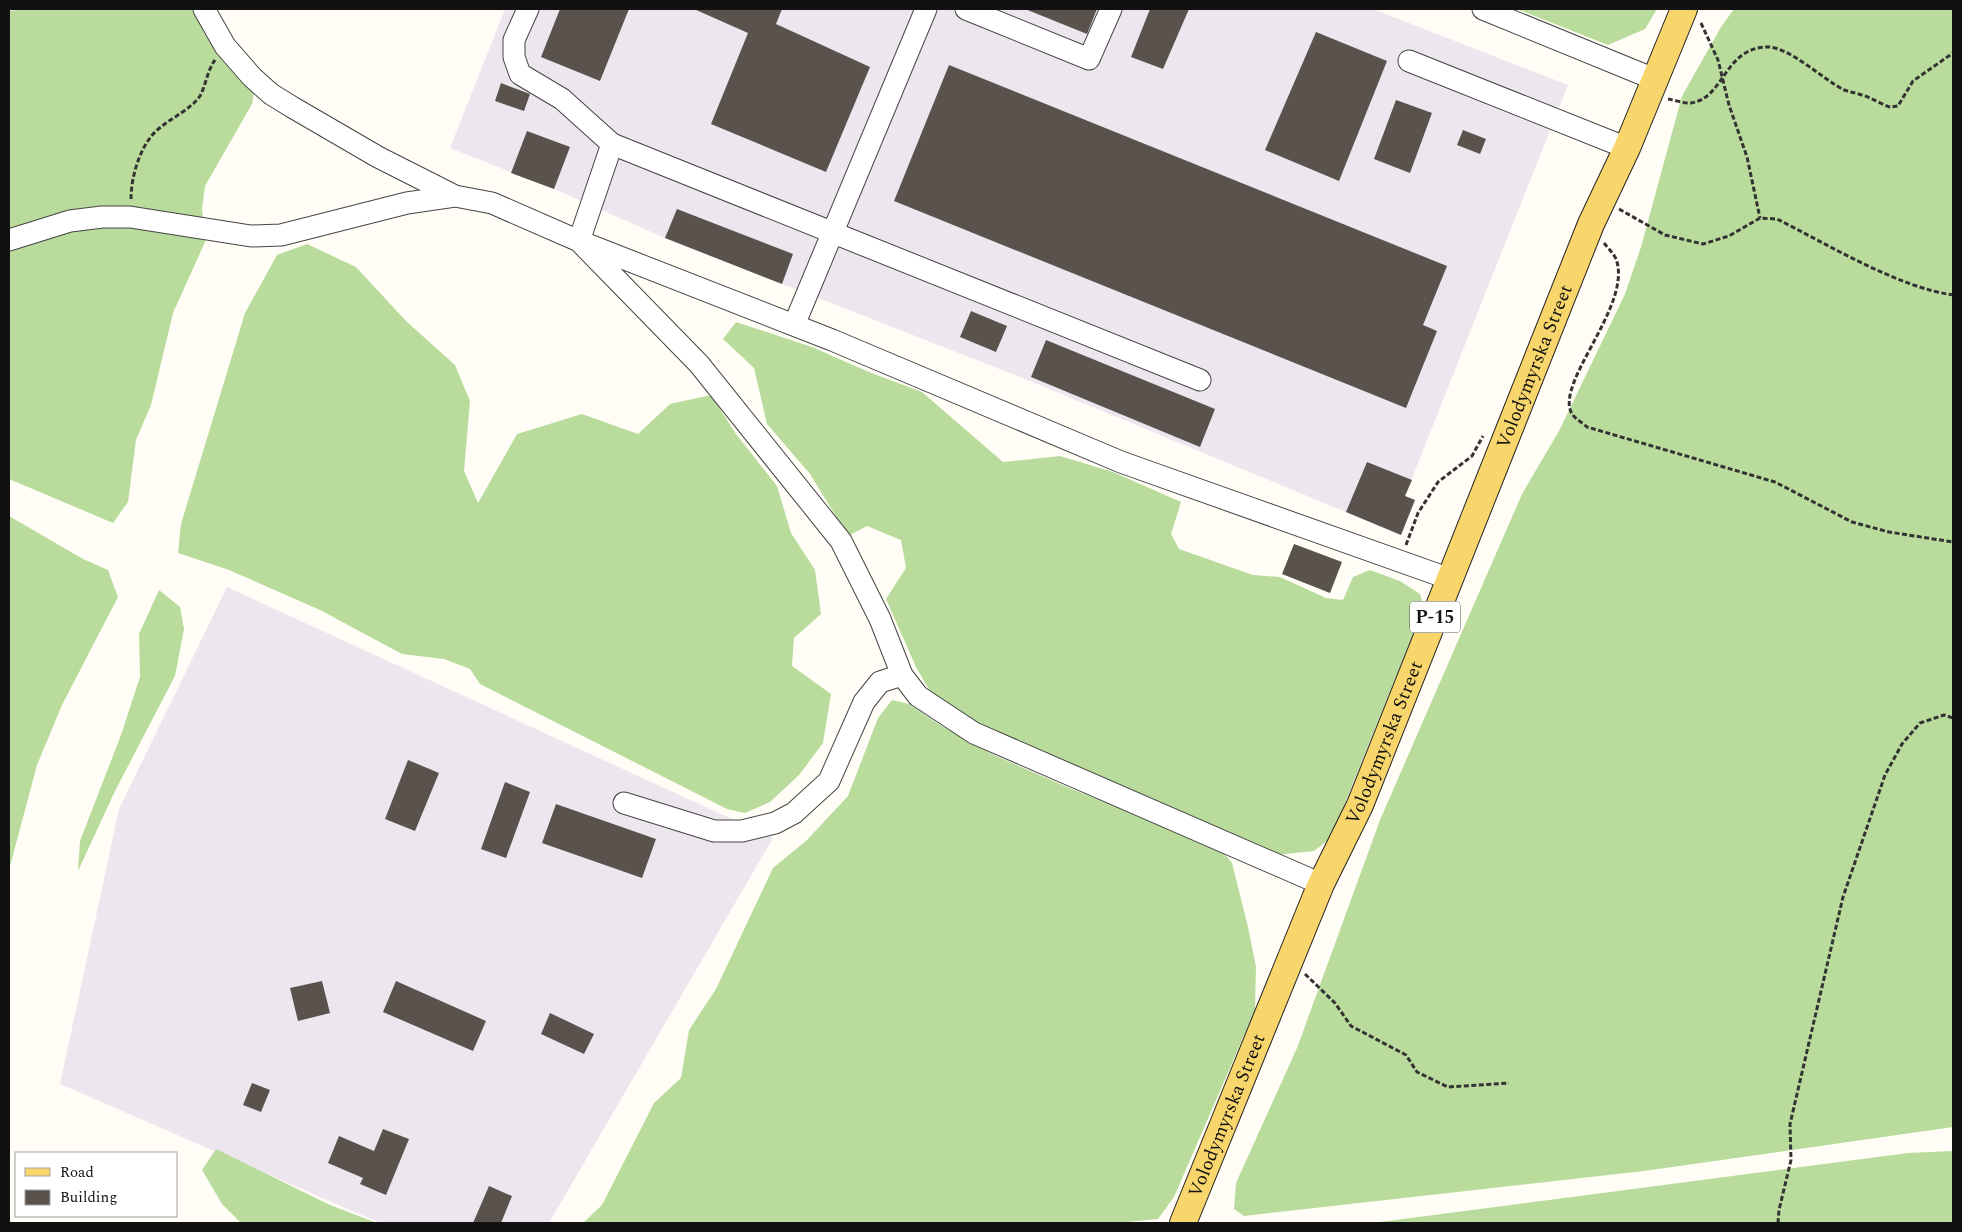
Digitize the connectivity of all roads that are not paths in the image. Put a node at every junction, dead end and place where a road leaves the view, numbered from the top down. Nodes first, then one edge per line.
1 (204, 9) edge
2 (528, 9) edge
3 (926, 9) edge
4 (966, 9) edge
5 (1111, 9) edge
6 (1483, 9) edge
7 (1691, 13) edge
8 (1409, 61) dead end
9 (1652, 84) junction
10 (612, 144) junction
11 (1627, 148) junction
12 (455, 196) junction
13 (831, 233) junction
14 (9, 240) edge
15 (579, 241) junction
16 (794, 325) junction
17 (1200, 380) dead end
18 (1450, 579) junction
19 (902, 675) junction
20 (624, 803) dead end
21 (1321, 884) junction
22 (1183, 1223) edge

1 - 12 street
2 - 10 street
3 - 13 street
4 - 5 street
6 - 9 street
7 - 9 main road, Volodymyrska Street / Р-15
8 - 11 street
9 - 11 main road, Volodymyrska Street / Р-15
10 - 13 street
10 - 15 street
11 - 18 main road, Volodymyrska Street / Р-15
12 - 14 street
12 - 15 street
13 - 16 street
13 - 17 street
15 - 16 street
15 - 19 street
16 - 18 street
18 - 21 main road, Volodymyrska Street / Р-15
19 - 20 street
19 - 21 street
21 - 22 main road, Volodymyrska Street / Р-15

